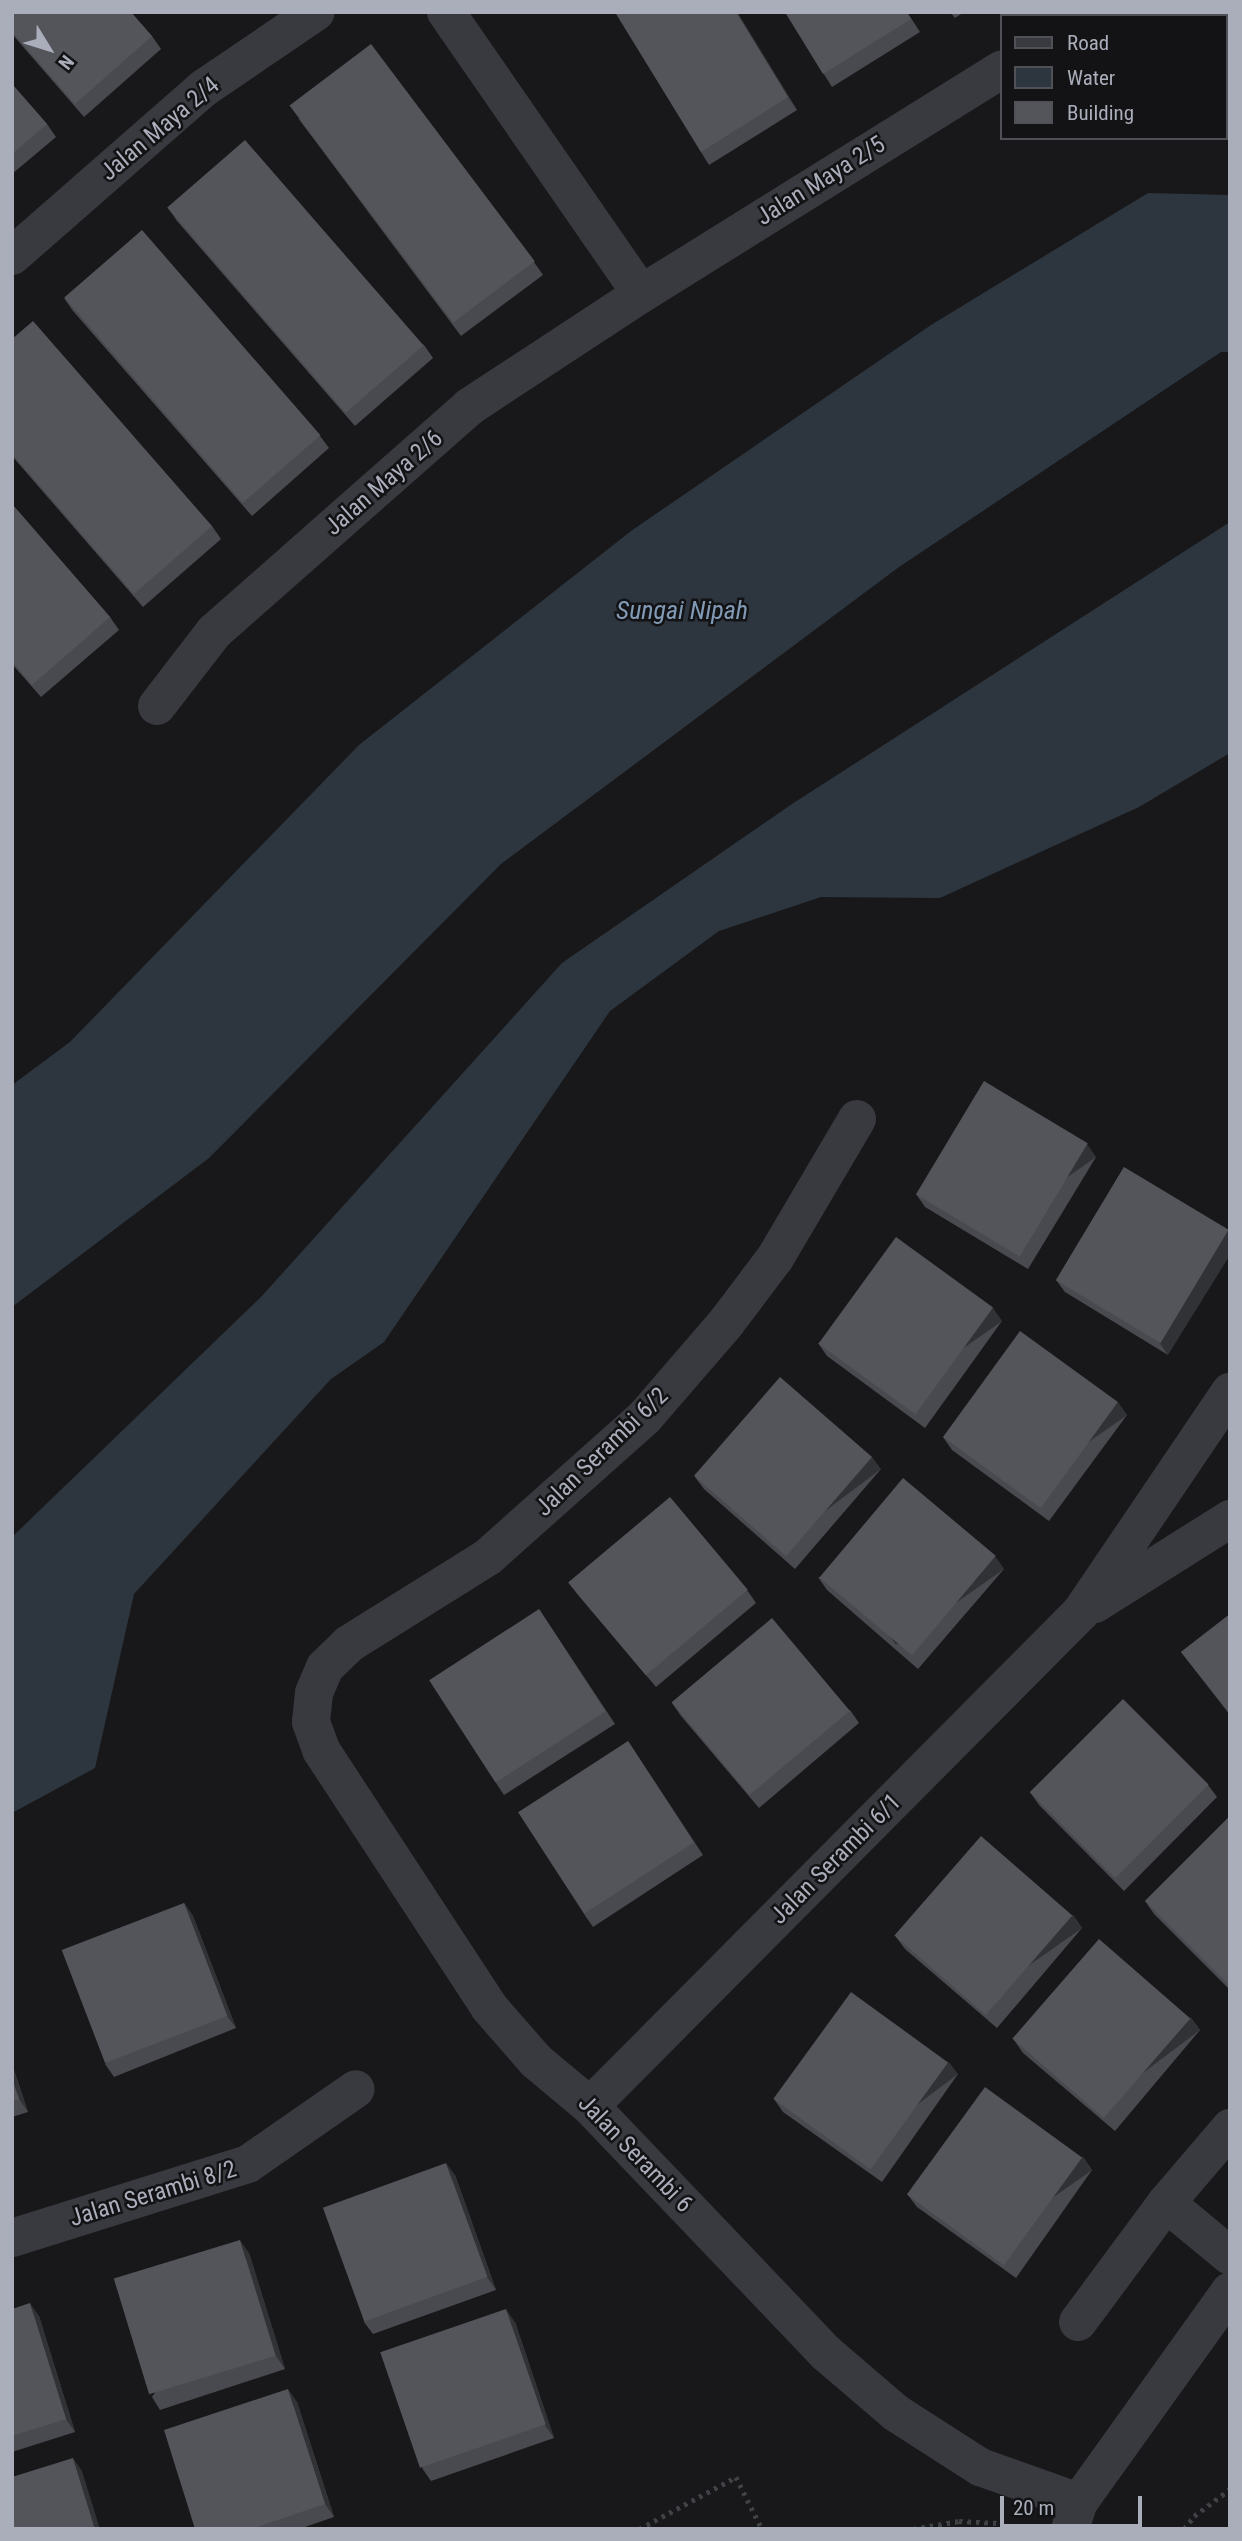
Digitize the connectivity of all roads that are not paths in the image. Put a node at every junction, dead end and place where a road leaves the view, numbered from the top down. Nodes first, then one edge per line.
1 (316, 12) edge
2 (446, 12) edge
3 (1000, 70) edge
4 (12, 256) edge
5 (640, 294) junction
6 (156, 706) dead end
7 (857, 1119) dead end
8 (1230, 1392) edge
9 (1230, 1519) edge
10 (1081, 1612) junction
11 (314, 1693) joint
12 (356, 2089) dead end
13 (590, 2106) junction
14 (1230, 2128) edge
15 (1166, 2203) junction
16 (12, 2238) edge
17 (1230, 2256) edge
18 (1230, 2291) edge
19 (1078, 2322) dead end
20 (1075, 2515) edge

1 - 4 street, Jalan Maya 2/4
2 - 5 street
3 - 5 street, Jalan Maya 2/5
5 - 6 street, Jalan Maya 2/6
7 - 11 street, Jalan Serambi 6/2
8 - 10 street, Jalan Serambi 6/1
9 - 10 street, Jalan Serambi 6/1
10 - 13 street, Jalan Serambi 6/1
11 - 13 street, Jalan Serambi 6
12 - 16 street, Jalan Serambi 8/2
13 - 20 street, Jalan Serambi 6
14 - 15 street
15 - 17 street
15 - 19 street
18 - 20 street

